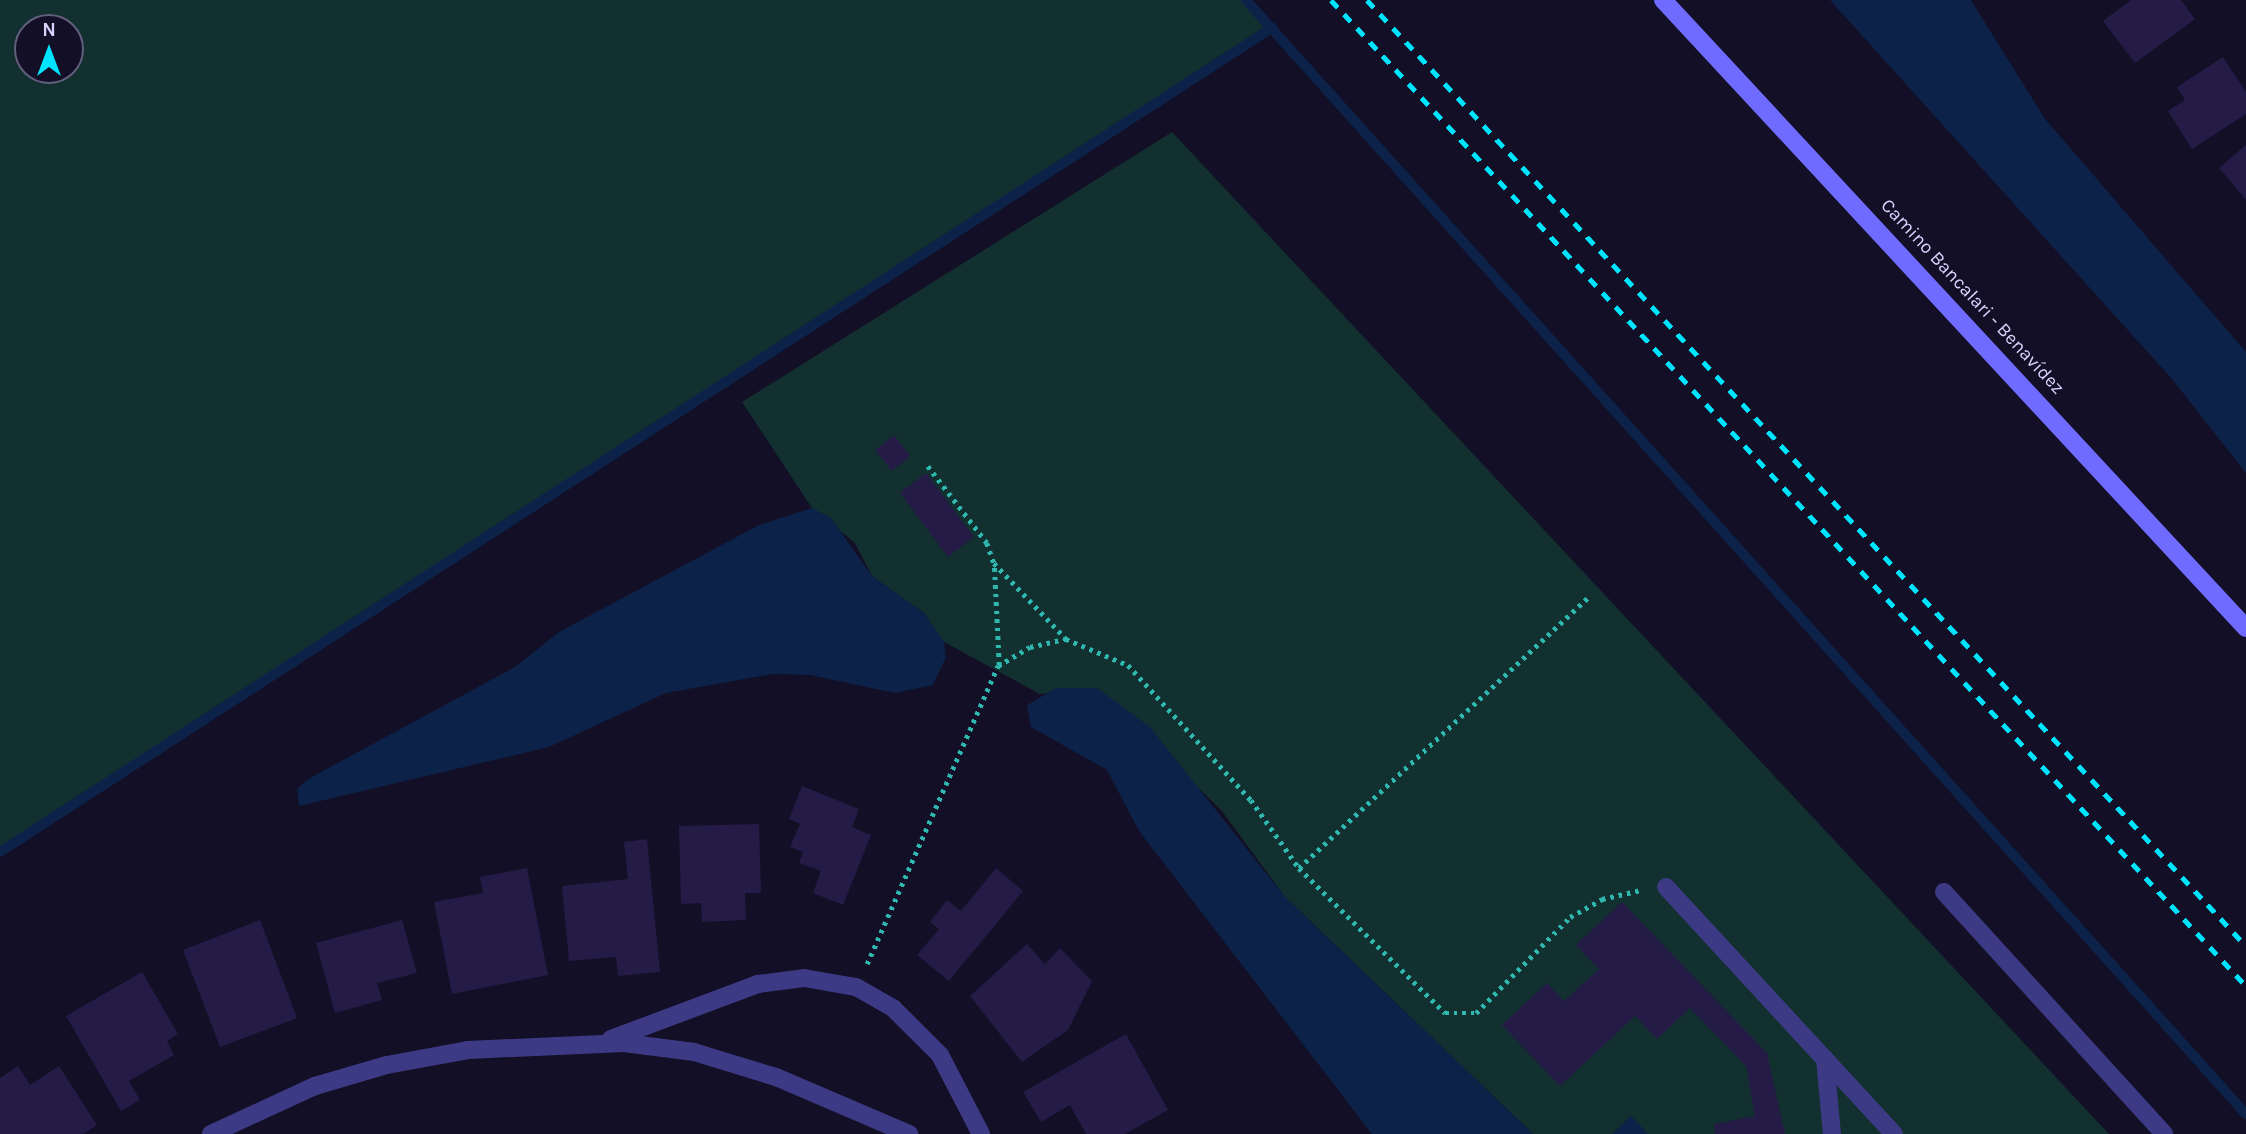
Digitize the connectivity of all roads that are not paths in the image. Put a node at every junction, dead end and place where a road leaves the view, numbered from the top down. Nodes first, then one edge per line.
1 (1663, 0) edge
2 (2246, 628) edge
3 (1666, 887) road end
4 (1944, 892) dead end
5 (600, 1044) junction
6 (1825, 1059) junction
7 (211, 1134) edge
8 (909, 1134) edge
9 (981, 1134) edge
10 (1832, 1134) edge
11 (1895, 1134) edge
12 (2164, 1134) edge

1 - 2 main road, Camino Bancalari - Benavídez
3 - 6 street
4 - 12 street
5 - 7 street
5 - 8 street
5 - 9 street
6 - 10 street
6 - 11 street

